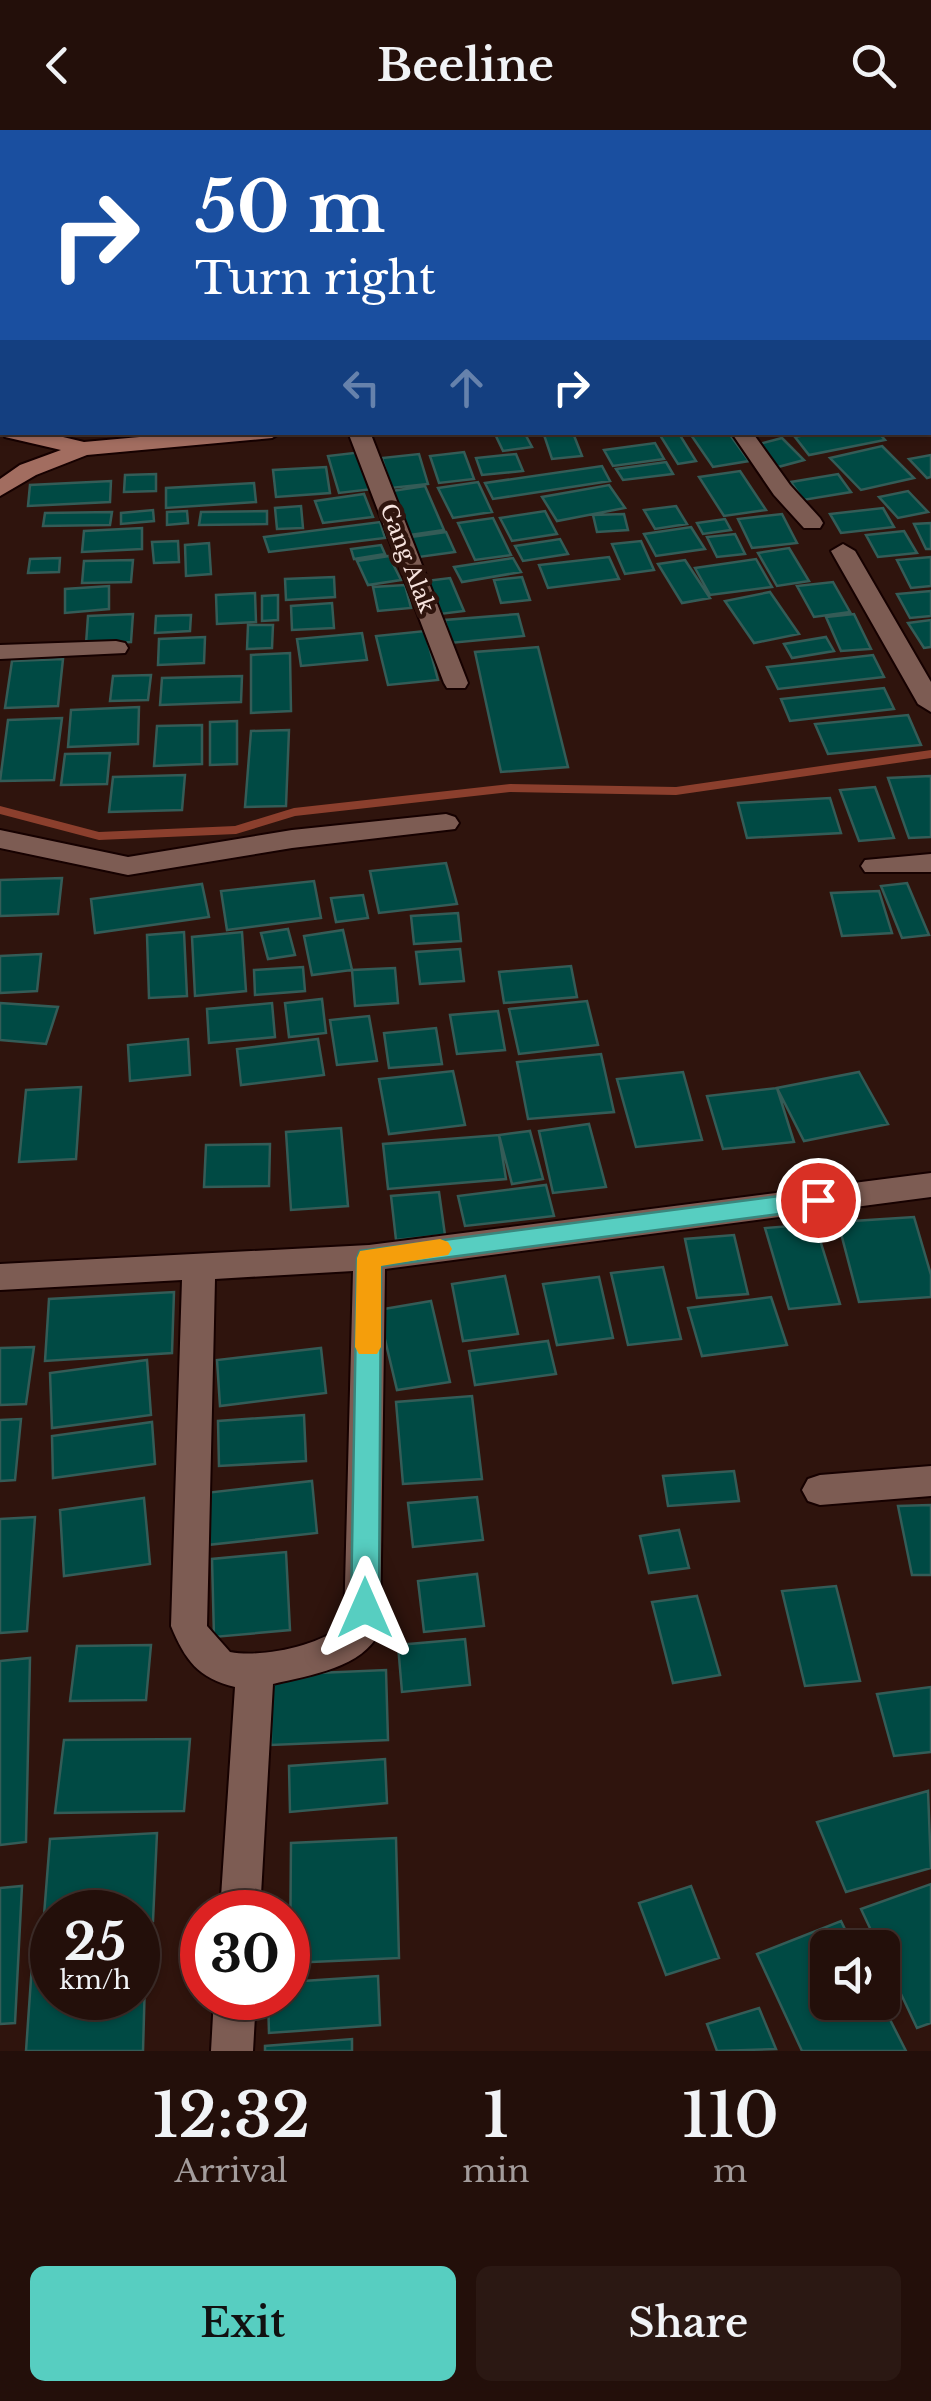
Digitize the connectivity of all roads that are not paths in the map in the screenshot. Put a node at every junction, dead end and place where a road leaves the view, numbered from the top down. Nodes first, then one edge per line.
1 (26, 435) edge
2 (239, 435) edge
3 (360, 435) edge
4 (743, 435) edge
5 (84, 449) junction
6 (0, 489) edge
7 (812, 523) dead end
8 (844, 551) dead end
9 (116, 648) dead end
10 (0, 652) edge
11 (456, 683) dead end
12 (931, 704) edge
13 (446, 823) dead end
14 (0, 839) edge
15 (931, 864) edge
16 (874, 866) dead end
17 (931, 1186) edge
18 (369, 1258) junction
19 (199, 1267) junction
20 (0, 1277) edge
21 (931, 1481) edge
22 (820, 1490) dead end
23 (255, 1674) junction
24 (241, 1890) edge
25 (234, 2020) edge
26 (232, 2051) edge

1 - 5 street
2 - 5 street
3 - 11 street, Gang Alak
4 - 7 street
5 - 6 street
8 - 12 street
9 - 10 street
13 - 14 street
15 - 16 street
17 - 18 street
18 - 19 street
18 - 23 street
19 - 20 street
19 - 23 street
21 - 22 street
23 - 24 street
25 - 26 street

